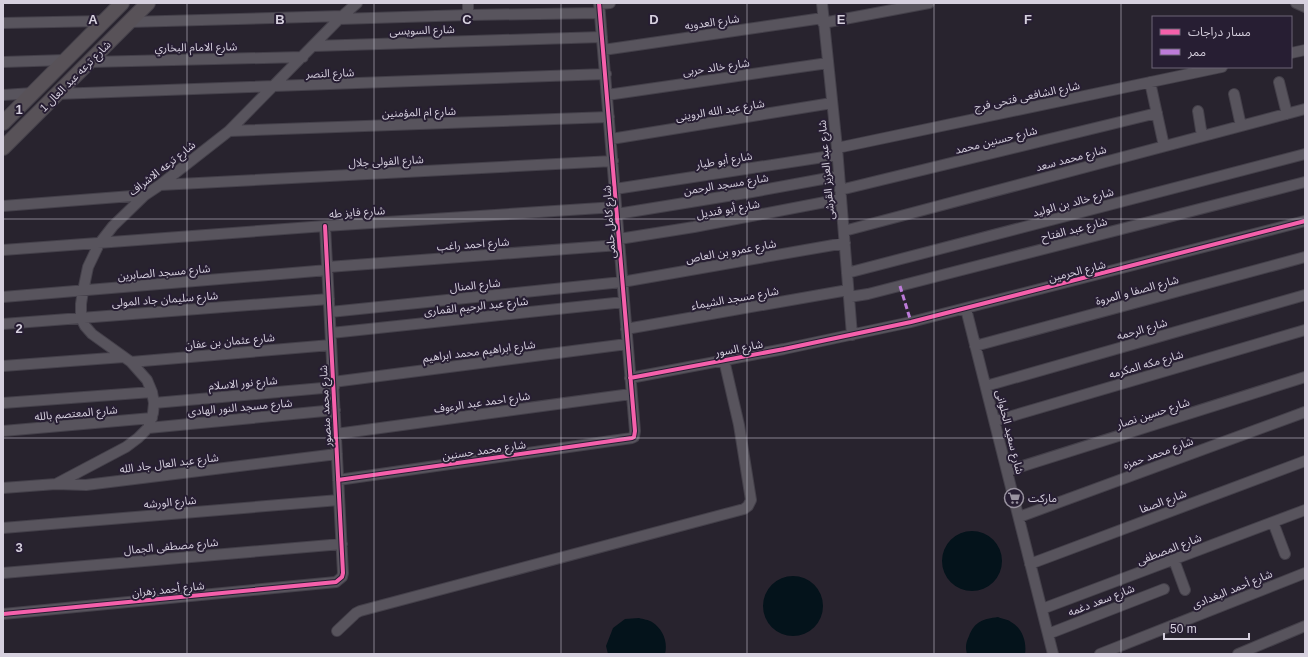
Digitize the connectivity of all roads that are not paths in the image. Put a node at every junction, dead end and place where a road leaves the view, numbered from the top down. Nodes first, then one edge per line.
1 (148, 3) edge
2 (468, 3) edge
3 (822, 3) edge
4 (929, 3) edge
5 (1296, 3) edge
6 (354, 4) edge
7 (602, 6) edge
8 (1305, 8) edge
9 (112, 10) edge
10 (468, 15) junction
11 (341, 18) junction
12 (823, 20) junction
13 (129, 22) junction
14 (3, 23) edge
15 (602, 36) junction
16 (314, 46) junction
17 (603, 50) junction
18 (1305, 50) edge
19 (1292, 53) edge
20 (303, 57) junction
21 (3, 62) edge
22 (90, 62) junction
23 (828, 63) junction
24 (61, 65) junction
25 (1217, 68) edge
26 (606, 74) junction
27 (69, 82) junction
28 (1150, 82) junction
29 (1279, 82) dead end
30 (273, 87) junction
31 (33, 93) junction
32 (56, 94) junction
33 (1234, 94) dead end
34 (3, 95) edge
35 (607, 95) junction
36 (832, 103) junction
37 (1305, 109) edge
38 (1198, 111) dead end
39 (1156, 113) junction
40 (1286, 114) junction
41 (609, 117) junction
42 (5, 120) edge
43 (1241, 126) junction
44 (229, 131) junction
45 (1202, 136) junction
46 (611, 139) junction
47 (1164, 146) junction
48 (3, 148) edge
49 (837, 152) junction
50 (1305, 154) edge
51 (613, 161) junction
52 (839, 176) junction
53 (1305, 182) edge
54 (160, 185) junction
55 (615, 189) junction
56 (145, 194) junction
57 (841, 195) junction
58 (3, 206) edge
59 (617, 210) junction
60 (1305, 221) edge
61 (325, 226) junction
62 (844, 231) junction
63 (619, 242) junction
64 (844, 243) junction
65 (98, 244) junction
66 (3, 250) edge
67 (1305, 257) edge
68 (328, 269) junction
69 (847, 273) junction
70 (622, 282) junction
71 (83, 291) junction
72 (849, 294) junction
73 (1305, 296) edge
74 (3, 297) edge
75 (329, 299) junction
76 (624, 302) junction
77 (966, 309) junction
78 (330, 312) junction
79 (81, 318) junction
80 (3, 324) edge
81 (626, 329) junction
82 (1305, 330) edge
83 (331, 333) junction
84 (852, 335) junction
85 (331, 344) junction
86 (627, 344) junction
87 (975, 346) junction
88 (127, 360) junction
89 (724, 360) junction
90 (3, 366) edge
91 (1305, 377) edge
92 (630, 378) junction
93 (333, 384) junction
94 (986, 386) junction
95 (152, 392) junction
96 (631, 394) junction
97 (3, 403) edge
98 (154, 403) junction
99 (335, 410) junction
100 (1305, 412) edge
101 (995, 421) junction
102 (150, 423) junction
103 (3, 431) edge
104 (336, 434) junction
105 (632, 438) joint
106 (337, 454) junction
107 (1305, 461) edge
108 (1007, 471) junction
109 (338, 480) junction
110 (56, 484) junction
111 (3, 488) edge
112 (339, 500) junction
113 (1305, 510) edge
114 (1019, 517) junction
115 (1273, 522) junction
116 (3, 528) edge
117 (342, 544) junction
118 (1285, 554) dead end
119 (1174, 560) junction
120 (1030, 564) junction
121 (3, 573) edge
122 (1305, 573) edge
123 (336, 582) joint
124 (1164, 589) dead end
125 (1185, 590) dead end
126 (1042, 609) junction
127 (3, 614) edge
128 (1305, 626) edge
129 (337, 631) dead end
130 (1048, 634) junction
131 (1053, 654) edge
132 (1100, 654) edge
133 (1238, 654) edge

1 - 13 street, شارع ترعه عبد العال 1
2 - 10 street
3 - 12 street, شارع عبد العزيز القرشى
4 - 12 street, شارع العدويه
5 - 8 street
6 - 11 street, شارع ترعه الاشراف
7 - 10 street
7 - 15 street, شارع كامل حلمى
9 - 14 street
9 - 24 street, شارع ترعه عبد العال 1
10 - 11 street
11 - 13 street
11 - 16 street, شارع ترعه الاشراف
12 - 17 street, شارع العدويه
12 - 23 street, شارع عبد العزيز القرشى
13 - 22 street, شارع ترعه عبد العال 1
15 - 16 street, شارع السويسى
15 - 17 street, شارع كامل حلمى
16 - 20 street, شارع ترعه الاشراف
17 - 26 street, شارع كامل حلمى
18 - 19 street
20 - 22 street, شارع الامام البخاري
20 - 30 street, شارع ترعه الاشراف
21 - 24 street
22 - 27 street, شارع ترعه عبد العال 1
23 - 35 street, شارع خالد حربى
23 - 36 street, شارع عبد العزيز القرشى
24 - 27 street
24 - 31 street, شارع ترعه عبد العال 1
25 - 28 street, شارع الشافعى فتحى فرج
26 - 30 street, شارع النصر
26 - 35 street, شارع كامل حلمى
27 - 32 street, شارع ترعه عبد العال 1
28 - 39 street
28 - 49 street, شارع الشافعى فتحى فرج
29 - 40 street
30 - 32 street, شارع النصر
30 - 44 street, شارع ترعه الاشراف
31 - 34 street
31 - 42 street, شارع ترعه عبد العال 1
32 - 48 street, شارع ترعه عبد العال 1
33 - 43 street
35 - 41 street, شارع كامل حلمى
36 - 46 street, شارع عبد الله الروينى
36 - 49 street, شارع عبد العزيز القرشى
37 - 40 street, شارع محمد سعد
38 - 45 street
39 - 47 street
39 - 57 street, شارع حسنين محمد
40 - 43 street, شارع محمد سعد
41 - 44 street, شارع ام المؤمنين
41 - 46 street, شارع كامل حلمى
43 - 45 street, شارع محمد سعد
44 - 54 street, شارع ترعه الاشراف
45 - 47 street, شارع محمد سعد
46 - 51 street, شارع كامل حلمى
47 - 62 street, شارع محمد سعد
49 - 52 street, شارع عبد العزيز القرشى
49 - 55 street, شارع أبو طيار
50 - 69 street, شارع خالد بن الوليد
51 - 54 street, شارع الفولى جلال
51 - 55 street, شارع كامل حلمى
52 - 57 street, شارع عبد العزيز القرشى
52 - 59 street, شارع مسجد الرحمن
53 - 72 street, شارع عبد الفتاح
54 - 56 street, شارع ترعه الاشراف
55 - 59 street, شارع كامل حلمى
56 - 58 street
56 - 65 street, شارع ترعه الاشراف
57 - 62 street, شارع عبد العزيز القرشى
57 - 63 street, شارع أبو قنديل
59 - 61 street, شارع فايز طه
59 - 63 street, شارع كامل حلمى
60 - 77 street, شارع الحرمين
61 - 65 street, شارع فايز طه
61 - 68 street, شارع محمد منصور
62 - 64 street, شارع عبد العزيز القرشى
63 - 68 street, شارع احمد راغب
63 - 70 street, شارع كامل حلمى
64 - 69 street, شارع عبد العزيز القرشى
64 - 70 street, شارع عمرو بن العاص
65 - 66 street, شارع فايز طه
65 - 71 street, شارع ترعه الاشراف
67 - 87 street, شارع الصفا و المروة
68 - 71 street, شارع مسجد الصابرين
68 - 75 street, شارع محمد منصور
69 - 72 street, شارع عبد العزيز القرشى
70 - 76 street, شارع كامل حلمى
70 - 78 street, شارع المنال
71 - 74 street, شارع مسجد الصابرين
71 - 79 street, شارع ترعه الاشراف
72 - 81 street, شارع مسجد الشيماء
72 - 84 street, شارع عبد العزيز القرشى
73 - 94 street, شارع الرحمه
75 - 78 street, شارع محمد منصور
75 - 79 street, شارع سليمان جاد المولى
76 - 81 street, شارع كامل حلمى
76 - 83 street, شارع عبد الرحيم القمارى
77 - 84 street, شارع الحرمين
77 - 87 street, شارع سعيد الحلوانى
78 - 83 street, شارع محمد منصور
79 - 80 street, شارع سليمان جاد المولى
79 - 88 street
81 - 86 street, شارع كامل حلمى
82 - 101 street, شارع مكه المكرمه
83 - 85 street, شارع محمد منصور
84 - 89 street, شارع السور
85 - 88 street, شارع عثمان بن عفان
85 - 93 street, شارع محمد منصور
86 - 92 street, شارع كامل حلمى
86 - 93 street, شارع ابراهيم محمد ابراهيم
87 - 94 street, شارع سعيد الحلوانى
88 - 90 street, شارع عثمان بن عفان
88 - 95 street
89 - 92 street, شارع السور
89 - 129 street
91 - 108 street, شارع حسين نصار
92 - 96 street, شارع كامل حلمى
93 - 98 street, شارع نور الاسلام
93 - 99 street, شارع محمد منصور
94 - 101 street, شارع سعيد الحلوانى
95 - 97 street
95 - 98 street
96 - 104 street, شارع احمد عبد الرءوف
96 - 105 street, شارع كامل حلمى
98 - 102 street
99 - 102 street, شارع مسجد النور الهادى
99 - 104 street, شارع محمد منصور
100 - 114 street, شارع محمد حمزه
101 - 108 street, شارع سعيد الحلوانى
102 - 103 street, شارع المعتصم بالله
102 - 110 street
104 - 106 street, شارع محمد منصور
105 - 109 street, شارع محمد حسنين
106 - 109 street, شارع محمد منصور
106 - 110 street, شارع عبد العال جاد الله
107 - 120 street, شارع الصفا
108 - 114 street, شارع سعيد الحلوانى
109 - 112 street, شارع محمد منصور
110 - 111 street, شارع عبد العال جاد الله
112 - 116 street, شارع الورشه
112 - 117 street, شارع محمد منصور
113 - 115 street, شارع المصطفى
114 - 120 street, شارع سعيد الحلوانى
115 - 118 street
115 - 119 street, شارع المصطفى
117 - 121 street, شارع مصطفى الجمال
117 - 123 street, شارع محمد منصور
119 - 125 street
119 - 126 street, شارع المصطفى
120 - 126 street, شارع سعيد الحلوانى
122 - 132 street, شارع أحمد البغدادى
123 - 127 street, شارع أحمد زهران
124 - 130 street, شارع سعد دغمه
126 - 130 street, شارع سعيد الحلوانى
128 - 133 street
130 - 131 street, شارع سعيد الحلوانى

